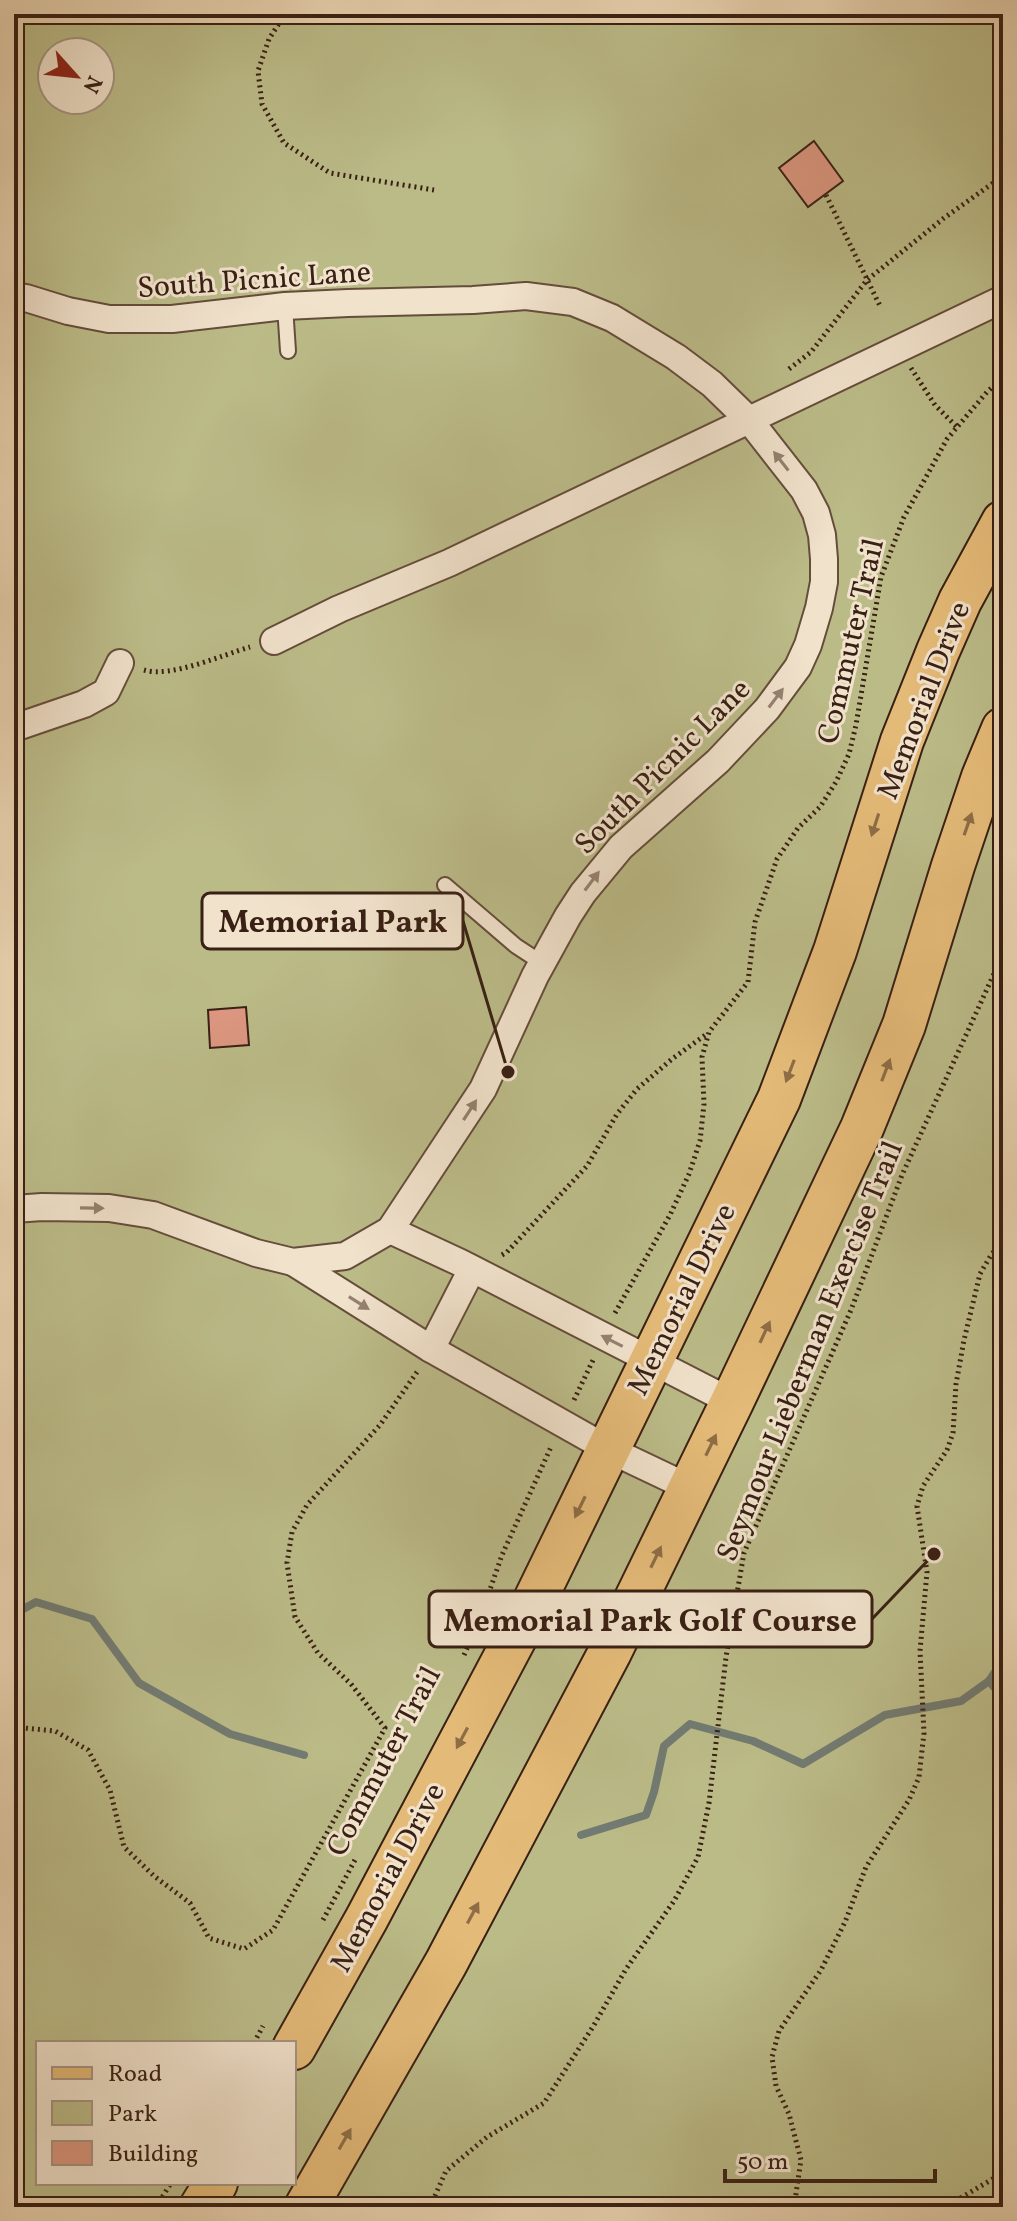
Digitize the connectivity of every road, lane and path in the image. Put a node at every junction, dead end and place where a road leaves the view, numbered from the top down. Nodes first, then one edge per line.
1 (285, 14) edge
2 (1003, 176) edge
3 (434, 190) dead end
4 (826, 195) dead end
5 (867, 280) junction
6 (14, 296) edge
7 (1003, 299) edge
8 (285, 306) junction
9 (880, 306) dead end
10 (288, 351) dead end
11 (906, 357) dead end
12 (788, 370) dead end
13 (1003, 377) edge
14 (750, 421) junction
15 (957, 427) junction
16 (1003, 522) edge
17 (274, 641) joint
18 (120, 663) joint
19 (14, 728) edge
20 (1003, 729) edge
21 (445, 885) dead end
22 (1003, 954) edge
23 (542, 963) junction
24 (709, 1032) junction
25 (14, 1209) edge
26 (390, 1230) junction
27 (1003, 1241) edge
28 (293, 1262) junction
29 (472, 1269) junction
30 (612, 1318) dead end
31 (431, 1349) junction
32 (651, 1361) junction
33 (592, 1363) dead end
34 (732, 1402) junction
35 (571, 1407) dead end
36 (551, 1446) dead end
37 (608, 1449) junction
38 (690, 1488) junction
39 (462, 1660) dead end
40 (14, 1727) edge
41 (361, 1849) dead end
42 (317, 1930) dead end
43 (281, 2033) edge
44 (259, 2041) edge
45 (1003, 2173) edge
46 (170, 2185) edge
47 (215, 2185) edge
48 (156, 2207) edge
49 (201, 2207) edge
50 (306, 2207) edge
51 (430, 2207) edge
52 (794, 2207) edge
53 (945, 2207) edge

1 - 3 path
2 - 5 path
4 - 5 path
5 - 9 path
5 - 12 path
6 - 8 street, South Picnic Lane
7 - 14 street
8 - 10 lane
8 - 14 street, South Picnic Lane
11 - 15 path
13 - 15 path, Commuter Trail
14 - 17 street
23 -> 14 street, South Picnic Lane
15 - 24 path, Commuter Trail
16 -> 32 main road, Memorial Drive
17 - 18 path
18 - 19 street
34 -> 20 main road
21 - 23 lane
22 - 51 path, Seymour Lieberman Exercise Trail
26 -> 23 street, South Picnic Lane
24 - 29 path
24 - 30 path, Commuter Trail
25 -> 28 street, South Picnic Lane
26 - 28 street, South Picnic Lane
26 - 29 street
27 - 52 path
28 -> 31 street, South Picnic Lane
29 - 31 street
32 -> 29 street
31 - 37 street, South Picnic Lane
31 - 40 path
32 - 34 street
32 - 37 main road, Memorial Drive
33 - 35 path
38 -> 34 main road
36 - 39 path, Commuter Trail
37 - 38 street, South Picnic Lane
37 -> 43 main road, Memorial Drive
50 -> 38 main road
41 - 42 path, Commuter Trail
43 - 44 path
45 - 53 path
46 - 48 path
47 - 49 main road

